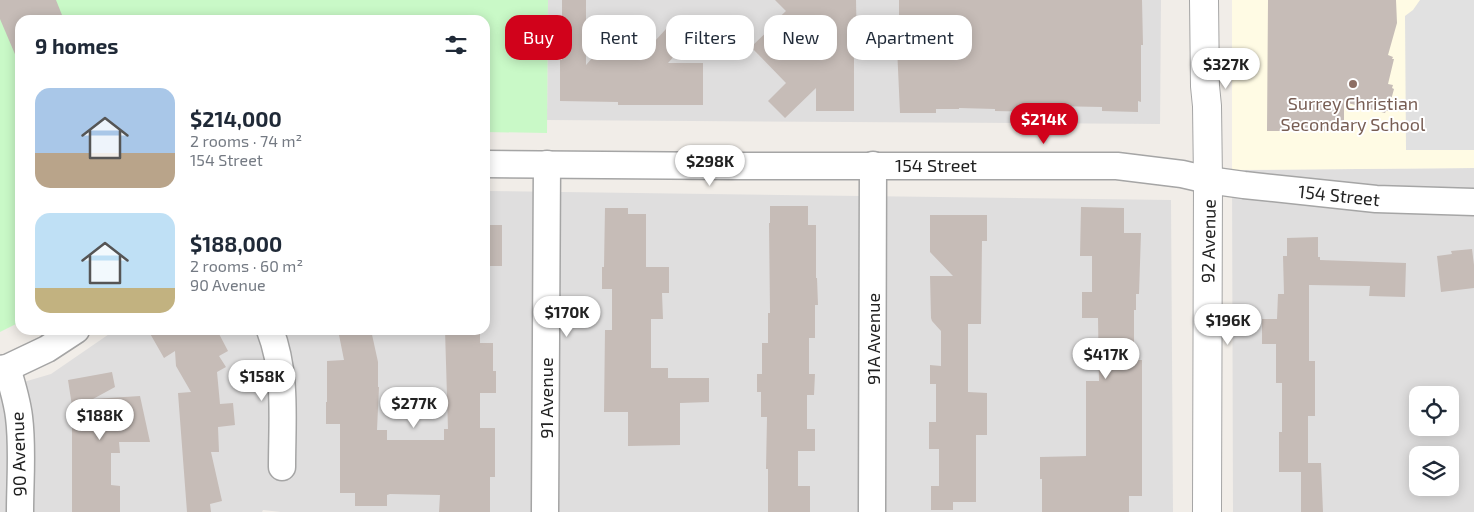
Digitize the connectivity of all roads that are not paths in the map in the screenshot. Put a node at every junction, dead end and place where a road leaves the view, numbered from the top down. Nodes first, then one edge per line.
1 (1204, 0) edge
2 (490, 164) edge
3 (547, 164) junction
4 (873, 165) junction
5 (1208, 180) junction
6 (1474, 202) edge
7 (69, 335) edge
8 (272, 335) edge
9 (3, 369) edge
10 (282, 467) dead end
11 (20, 512) edge
12 (545, 512) edge
13 (872, 512) edge
14 (1207, 512) edge

1 - 5 street, 92 Avenue
2 - 3 street, 154 Street
3 - 4 street, 154 Street
3 - 12 street, 91 Avenue
4 - 5 street, 154 Street
4 - 13 street, 91A Avenue
5 - 6 street, 154 Street
5 - 14 street, 92 Avenue
7 - 9 street
8 - 10 street
9 - 11 street, 90 Avenue

